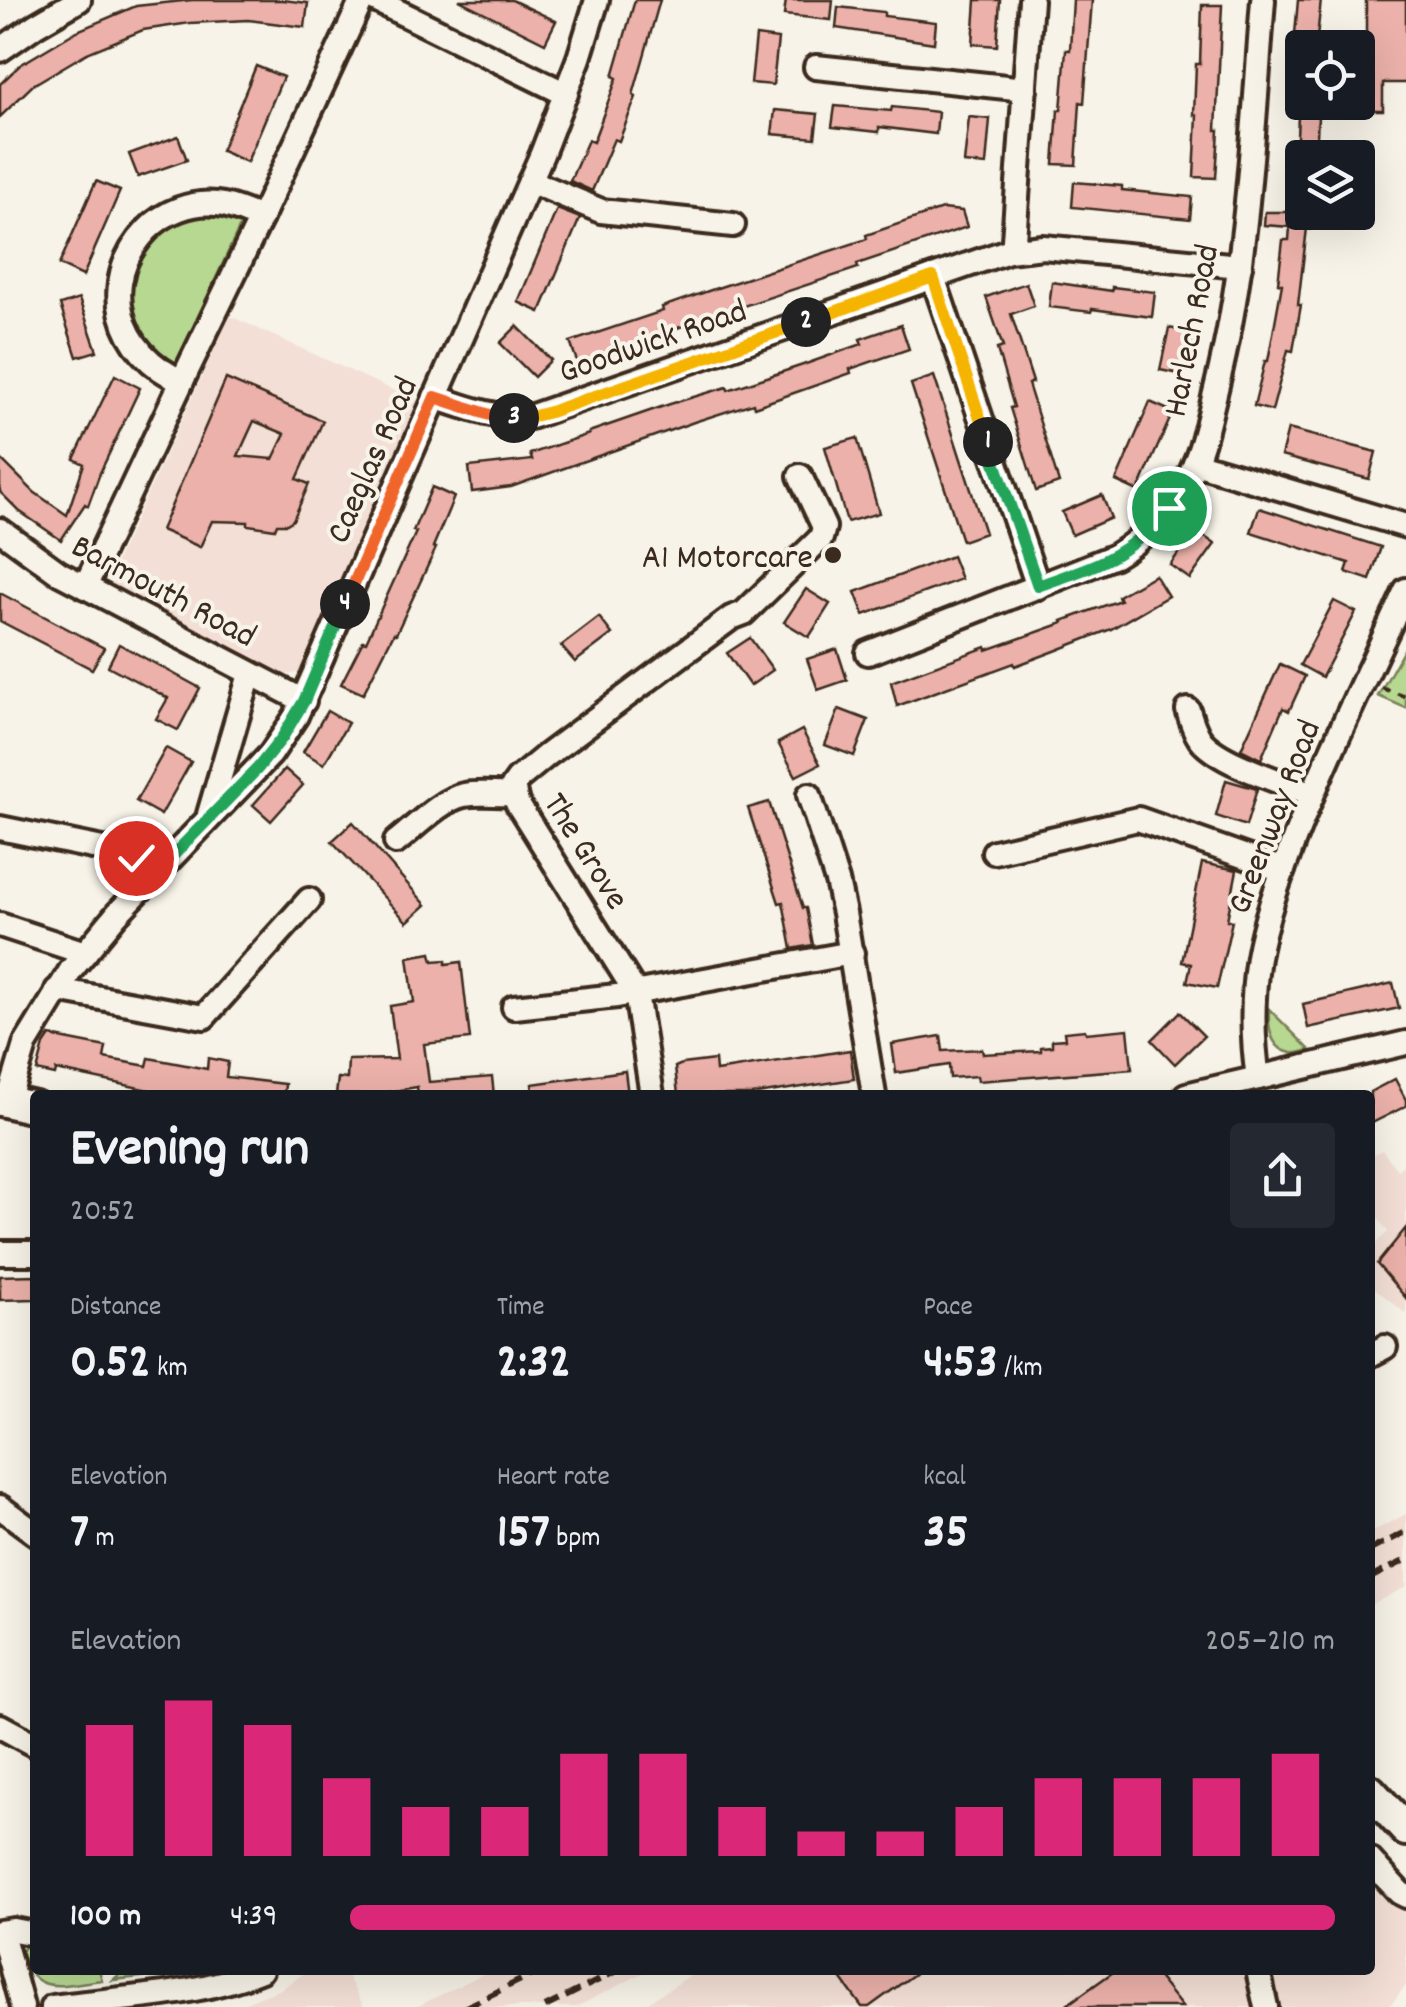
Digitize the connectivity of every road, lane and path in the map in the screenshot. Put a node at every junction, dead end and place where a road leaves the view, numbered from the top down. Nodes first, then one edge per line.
1 (79, 0) edge
2 (362, 0) edge
3 (375, 0) edge
4 (597, 0) edge
5 (1032, 0) edge
6 (1263, 0) edge
7 (0, 50) edge
8 (816, 67) dead end
9 (1025, 89) junction
10 (566, 94) junction
11 (530, 181) junction
12 (261, 218) junction
13 (734, 226) dead end
14 (1016, 249) junction
15 (1240, 266) junction
16 (933, 277) junction
17 (182, 381) junction
18 (435, 397) junction
19 (1194, 464) junction
20 (800, 476) dead end
21 (1406, 526) edge
22 (0, 530) edge
23 (1038, 586) junction
24 (86, 587) junction
25 (1406, 590) edge
26 (868, 653) dead end
27 (250, 674) junction
28 (304, 701) junction
29 (1188, 710) dead end
30 (514, 794) junction
31 (1312, 794) junction
32 (809, 795) dead end
33 (208, 818) junction
34 (0, 828) edge
35 (396, 842) dead end
36 (994, 852) dead end
37 (1282, 870) junction
38 (155, 874) junction
39 (309, 900) dead end
40 (0, 926) edge
41 (84, 953) junction
42 (852, 954) junction
43 (57, 990) junction
44 (636, 993) junction
45 (514, 1007) dead end
46 (1406, 1043) edge
47 (1258, 1078) junction
48 (651, 1090) edge
49 (873, 1090) edge
50 (1207, 1090) edge
51 (14, 1103) edge
52 (30, 1252) edge
53 (0, 1253) edge
54 (0, 1507) edge
55 (30, 1529) edge
56 (0, 1726) edge
57 (30, 1743) edge
58 (1375, 1796) edge
59 (1406, 1830) edge
60 (1375, 1866) edge
61 (1406, 1896) edge
62 (0, 1933) edge
63 (30, 1933) edge
64 (248, 1975) edge
65 (1259, 1975) edge
66 (22, 2007) edge
67 (52, 2007) edge
68 (1266, 2007) edge

1 - 7 street
2 - 12 street
3 - 10 street
4 - 10 street, Caeglas Road
5 - 9 street
6 - 15 street, Harlech Road
8 - 9 street
9 - 14 street
10 - 11 street, Caeglas Road
11 - 13 street
11 - 18 street, Caeglas Road
12 - 17 street
12 - 17 street
14 - 15 street, Goodwick Road
14 - 16 street, Goodwick Road
15 - 19 street, Harlech Road
16 - 18 street, Goodwick Road
16 - 23 street
17 - 24 street
18 - 28 street, Caeglas Road
19 - 21 street
19 - 23 street, Harlech Road
20 - 30 street, The Grove
22 - 24 street, Barmouth Road
23 - 26 street, Harlech Road
24 - 27 street, Barmouth Road
25 - 31 street, Greenway Road
27 - 28 street, Barmouth Road
27 - 33 street
28 - 33 street, Caeglas Road
29 - 31 street
30 - 35 street
30 - 44 street, The Grove
31 - 37 street, Greenway Road
32 - 42 street
33 - 38 street, Caeglas Road
34 - 38 street
36 - 37 street
37 - 47 street, Greenway Road
38 - 41 street, Caeglas Road
39 - 43 street
40 - 41 street
41 - 43 street, Caeglas Road
42 - 44 street
42 - 49 street
43 - 51 street, Caeglas Road
44 - 45 street
44 - 48 street, The Grove
46 - 47 street
47 - 50 street
52 - 53 street
54 - 55 street
56 - 57 street
58 - 59 main road
60 - 61 street
62 - 63 street
62 - 66 street
64 - 67 street
65 - 68 street

